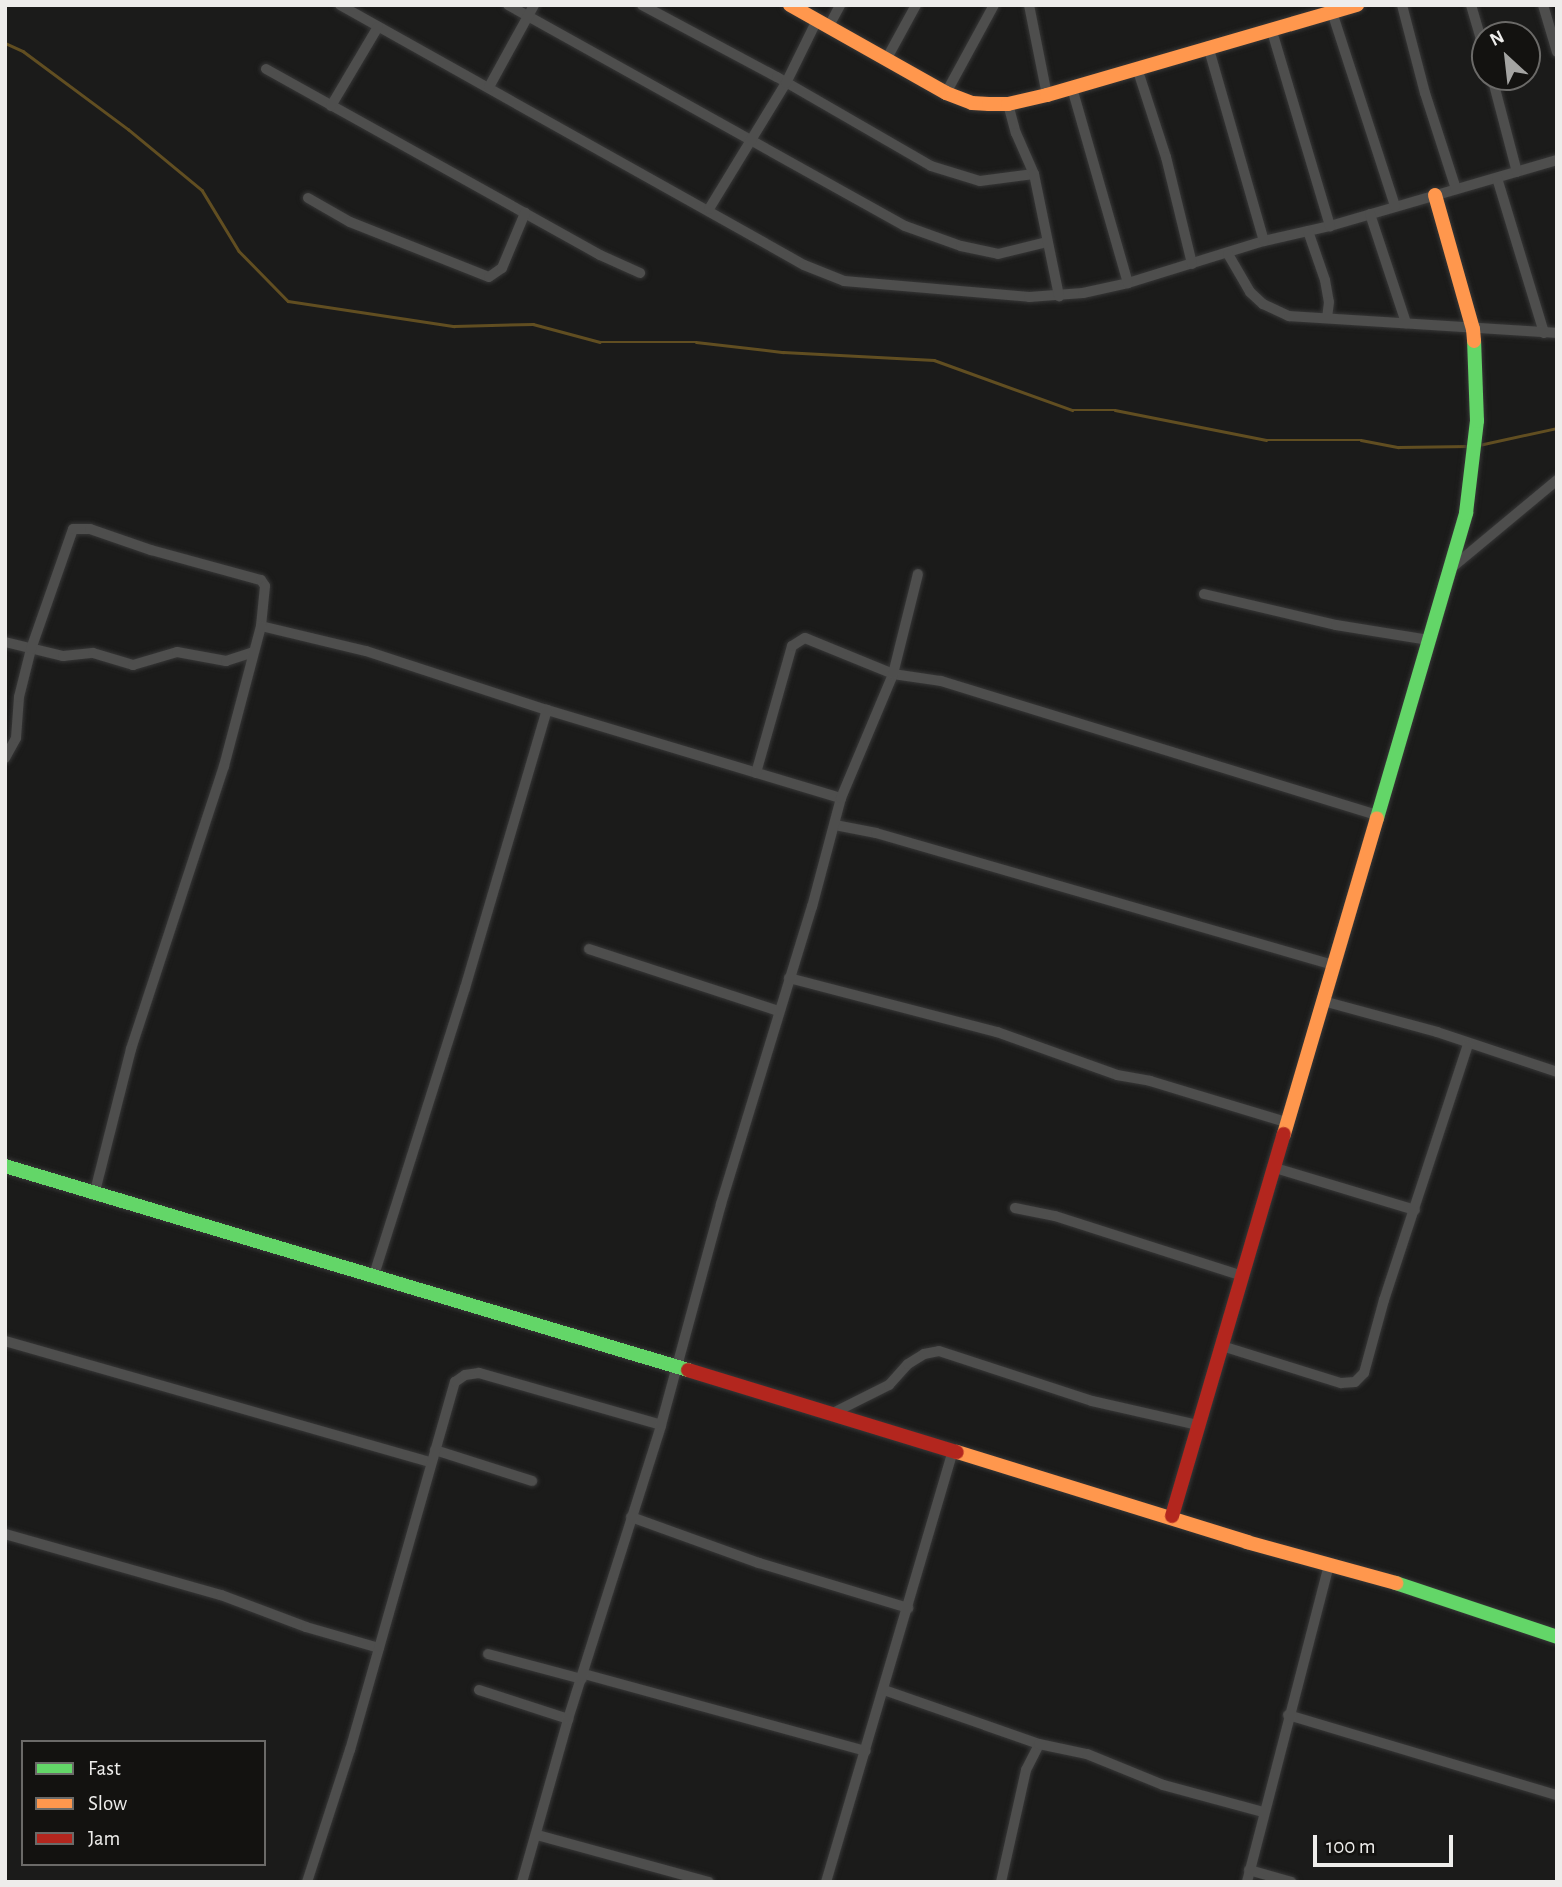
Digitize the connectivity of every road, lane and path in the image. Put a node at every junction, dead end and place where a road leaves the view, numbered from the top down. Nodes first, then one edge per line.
1 (340, 5) edge
2 (508, 5) edge
3 (534, 5) edge
4 (642, 5) edge
5 (790, 5) edge
6 (839, 5) edge
7 (916, 5) edge
8 (994, 5) edge
9 (1028, 5) edge
10 (1357, 5) edge
11 (1402, 5) edge
12 (1542, 5) edge
13 (1332, 12) junction
14 (527, 16) junction
15 (823, 23) junction
16 (379, 27) junction
17 (1271, 28) junction
18 (1208, 47) junction
19 (1557, 52) edge
20 (887, 58) junction
21 (1137, 68) junction
22 (266, 69) dead end
23 (786, 83) junction
24 (489, 87) junction
25 (1072, 88) junction
26 (1496, 91) edge
27 (946, 93) junction
28 (1047, 95) junction
29 (1007, 104) junction
30 (331, 106) junction
31 (752, 139) junction
32 (1557, 160) edge
33 (1517, 172) junction
34 (1034, 174) junction
35 (1497, 178) junction
36 (1456, 189) junction
37 (1435, 195) junction
38 (307, 198) dead end
39 (1395, 206) junction
40 (709, 209) junction
41 (525, 213) junction
42 (1370, 214) junction
43 (1329, 226) junction
44 (1308, 231) junction
45 (1264, 241) junction
46 (1047, 242) junction
47 (1228, 254) junction
48 (1192, 264) junction
49 (640, 273) dead end
50 (1128, 283) junction
51 (1059, 296) junction
52 (1327, 318) junction
53 (1406, 323) junction
54 (1473, 329) junction
55 (1544, 333) junction
56 (1557, 333) edge
57 (1557, 480) edge
58 (1448, 570) junction
59 (918, 574) dead end
60 (1204, 594) dead end
61 (261, 626) junction
62 (1429, 640) junction
63 (5, 642) edge
64 (31, 649) junction
65 (254, 652) junction
66 (893, 674) junction
67 (547, 710) junction
68 (5, 758) edge
69 (756, 773) junction
70 (841, 799) junction
71 (1379, 816) junction
72 (835, 825) junction
73 (589, 949) dead end
74 (1332, 965) junction
75 (789, 978) junction
76 (1323, 1001) junction
77 (779, 1012) junction
78 (1468, 1045) junction
79 (1557, 1072) edge
80 (1289, 1123) junction
81 (5, 1166) edge
82 (1275, 1168) junction
83 (94, 1195) junction
84 (1015, 1208) dead end
85 (1415, 1210) junction
86 (1243, 1276) junction
87 (373, 1278) junction
88 (5, 1341) edge
89 (1223, 1346) junction
90 (675, 1368) junction
91 (833, 1413) junction
92 (661, 1425) junction
93 (1198, 1425) junction
94 (435, 1450) junction
95 (953, 1451) junction
96 (431, 1462) junction
97 (532, 1480) dead end
98 (1172, 1516) junction
99 (631, 1517) junction
100 (5, 1534) edge
101 (1329, 1564) junction
102 (908, 1608) junction
103 (1557, 1637) edge
104 (379, 1648) junction
105 (488, 1654) dead end
106 (583, 1676) junction
107 (479, 1690) dead end
108 (884, 1690) junction
109 (1288, 1715) junction
110 (568, 1719) junction
111 (1039, 1744) junction
112 (866, 1751) junction
113 (1557, 1794) edge
114 (1263, 1812) junction
115 (537, 1835) junction
116 (1249, 1870) junction
117 (307, 1882) edge
118 (522, 1882) edge
119 (709, 1882) edge
120 (827, 1882) edge
121 (1001, 1882) edge
122 (1247, 1882) edge
123 (1291, 1882) edge

1 - 16 street
2 - 14 street
3 - 14 street
4 - 23 street
5 - 15 street
6 - 15 street
7 - 20 street
8 - 27 street
9 - 28 street
10 - 13 street
11 - 36 street
12 - 19 street
13 - 17 street
13 - 39 street
14 - 24 street
14 - 31 street
15 - 20 street
15 - 23 street
16 - 24 street
16 - 30 street
17 - 18 street
17 - 43 street
18 - 21 street
18 - 45 street
20 - 27 street
21 - 25 street
21 - 48 street
22 - 30 street
23 - 31 street
23 - 34 street
24 - 40 street
25 - 28 street
25 - 50 street
26 - 33 street
27 - 29 street
28 - 29 street
29 - 34 street
30 - 41 street
31 - 40 street
31 - 46 street
32 - 33 street
33 - 35 street
34 - 46 street
35 - 36 street
35 - 55 street
36 - 37 street
37 - 39 street
37 - 54 street
38 - 41 street
39 - 42 street
40 - 51 street
41 - 49 street
42 - 43 street
42 - 53 street
43 - 44 street
44 - 45 street
44 - 52 street
45 - 47 street
46 - 51 street
47 - 48 street
47 - 52 street
48 - 50 street
50 - 51 street
52 - 53 street
53 - 54 street
54 - 55 street
54 - 58 street
55 - 56 street
57 - 58 street
58 - 62 street
59 - 66 street
60 - 62 street
61 - 64 street
61 - 65 street
61 - 67 street
62 - 71 street
63 - 64 street
64 - 65 street
64 - 68 street
65 - 83 street
66 - 69 street
66 - 70 street
66 - 71 street
67 - 69 street
67 - 87 street
69 - 70 street
70 - 72 street
71 - 74 street
72 - 74 street
72 - 75 street
73 - 77 street
74 - 76 street
75 - 77 street
75 - 80 street
76 - 78 street
76 - 80 street
77 - 90 street
78 - 79 street
78 - 85 street
80 - 82 street
81 - 83 street
82 - 85 street
82 - 86 street
83 - 87 street
84 - 86 street
85 - 89 street
86 - 89 street
87 - 90 street
88 - 96 street
89 - 93 street
90 - 91 street
90 - 92 street
91 - 93 street
91 - 95 street
92 - 94 street
92 - 99 street
93 - 98 street
94 - 96 street
94 - 97 street
95 - 98 street
95 - 102 street
96 - 104 street
98 - 101 street
99 - 102 street
99 - 106 street
100 - 104 street
101 - 103 street
101 - 109 street
102 - 108 street
104 - 117 street
105 - 106 street
106 - 110 street
106 - 112 street
107 - 110 street
108 - 111 street
108 - 112 street
109 - 113 street
109 - 114 street
110 - 115 street
111 - 114 street
111 - 121 street
112 - 120 street
114 - 116 street
115 - 118 street
115 - 119 street
116 - 122 street
116 - 123 street

